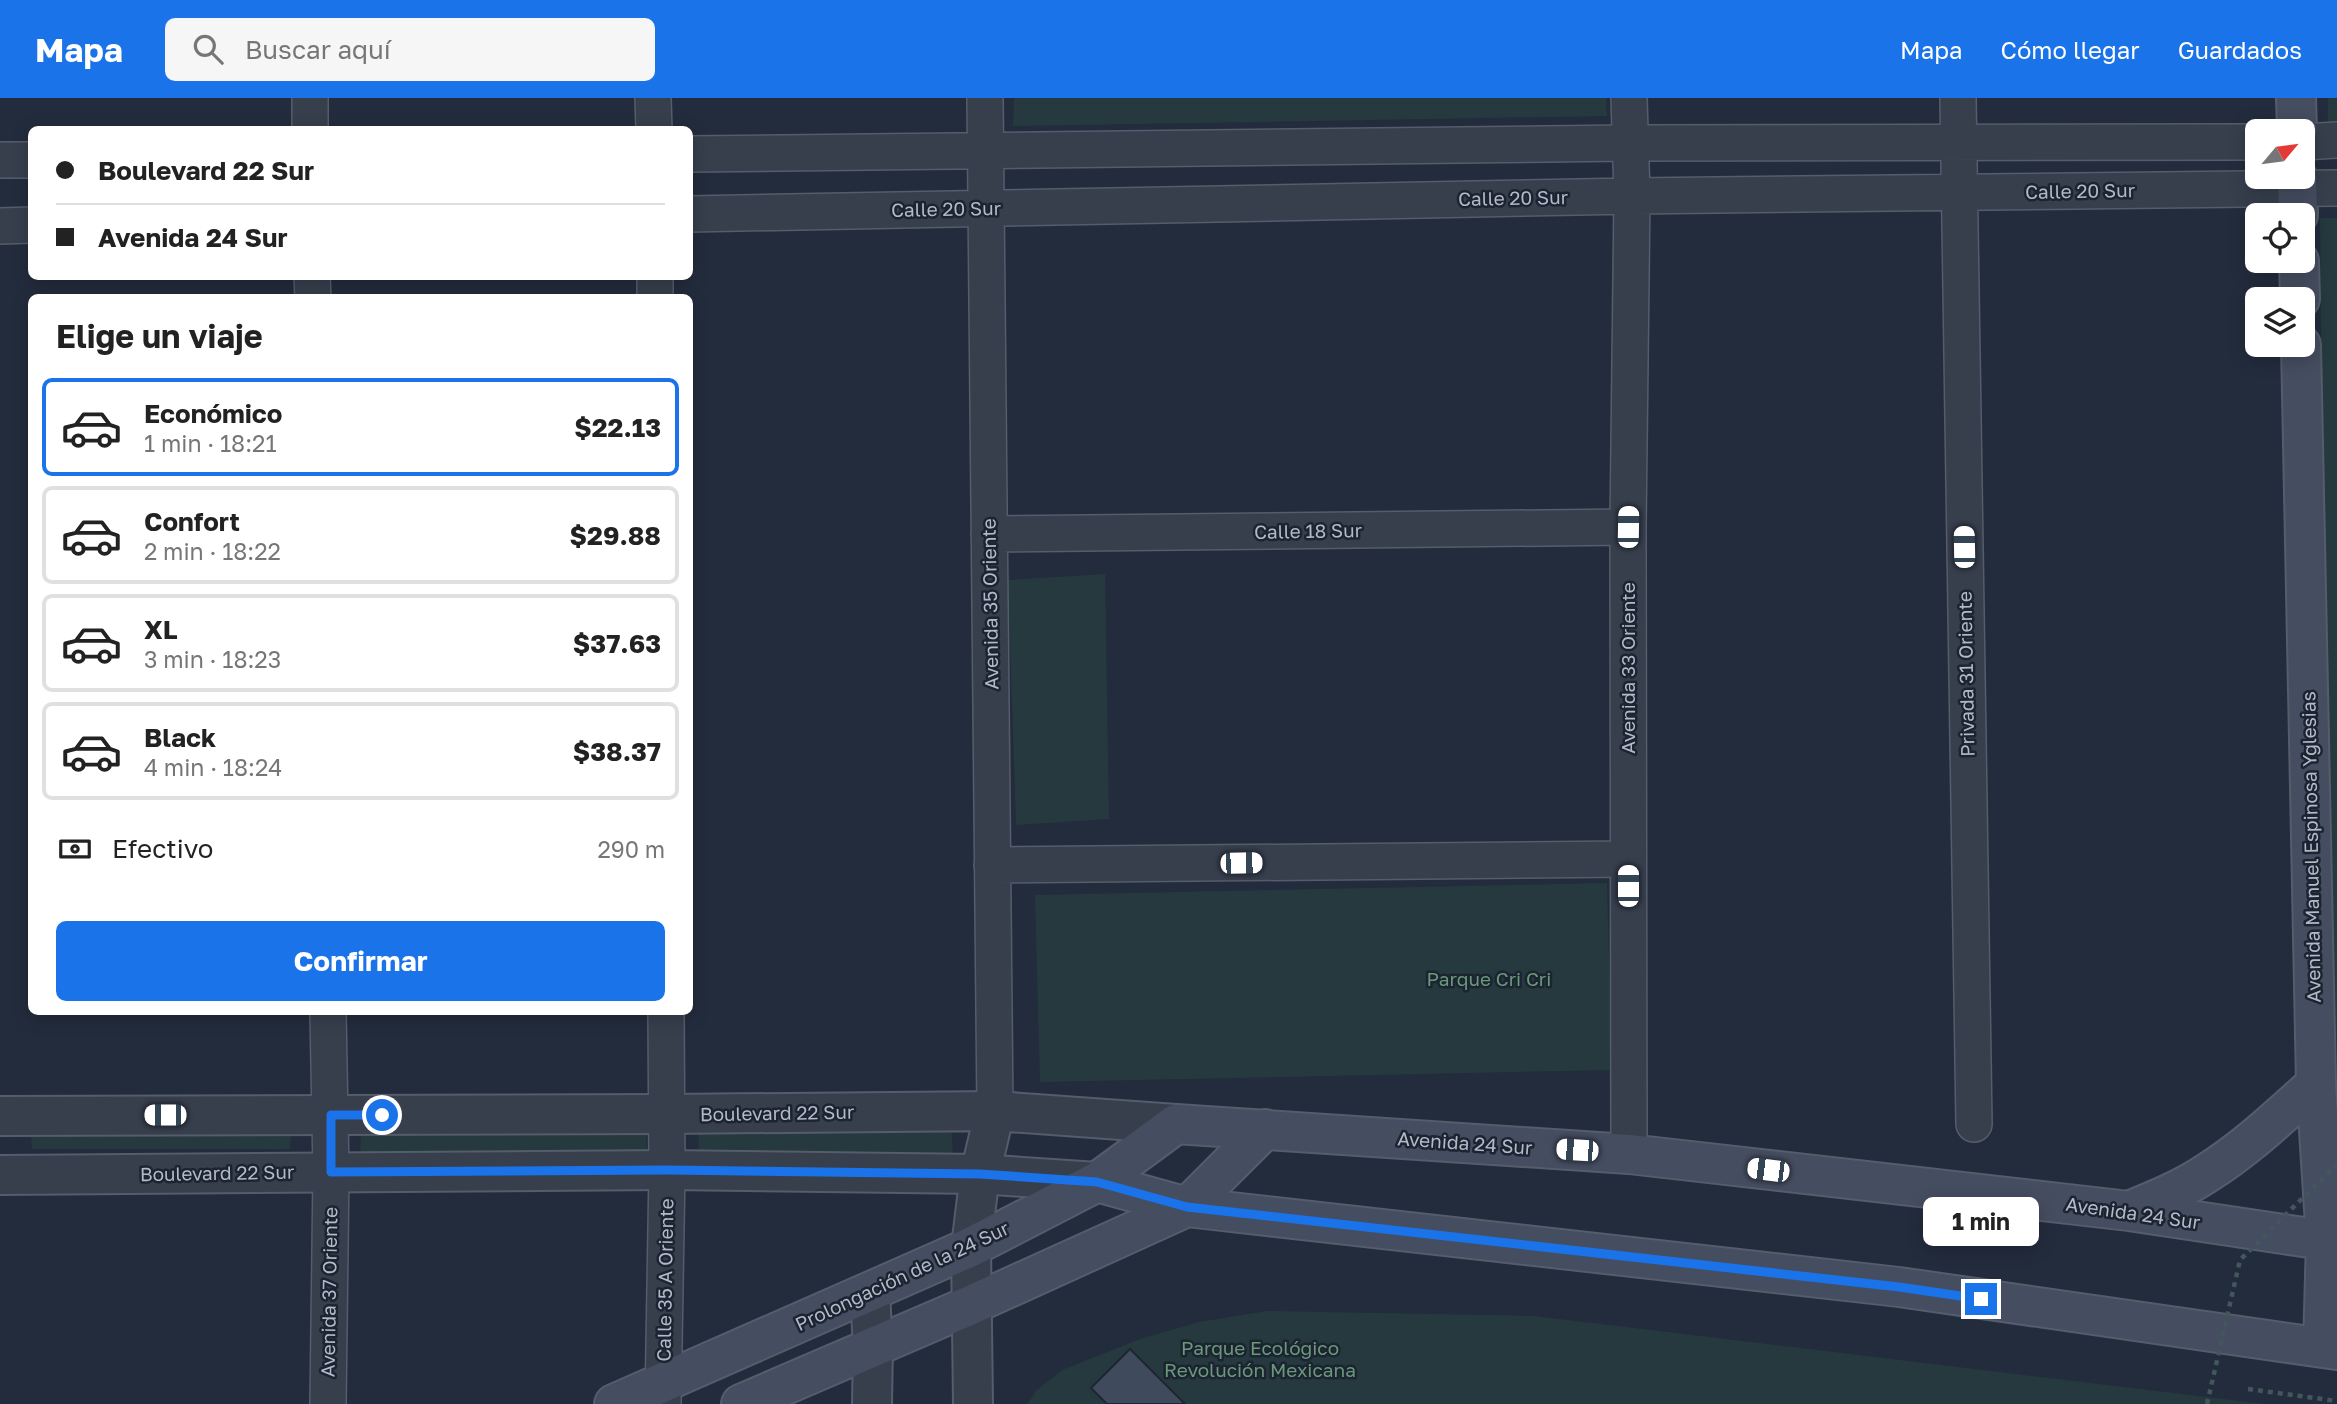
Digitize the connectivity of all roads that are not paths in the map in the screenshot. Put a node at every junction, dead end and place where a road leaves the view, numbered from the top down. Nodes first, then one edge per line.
1 (310, 98) edge
2 (653, 98) edge
3 (985, 98) edge
4 (1629, 98) edge
5 (1958, 98) edge
6 (2296, 98) edge
7 (2297, 119) edge
8 (310, 126) edge
9 (654, 126) edge
10 (2337, 140) edge
11 (1959, 141) junction
12 (2315, 141) edge
13 (2245, 142) edge
14 (1629, 143) junction
15 (985, 150) junction
16 (693, 154) edge
17 (0, 160) edge
18 (28, 160) edge
19 (2337, 188) edge
20 (1959, 192) junction
21 (2298, 193) edge
22 (1632, 196) junction
23 (986, 208) junction
24 (693, 214) edge
25 (28, 225) edge
26 (0, 226) edge
27 (2301, 357) edge
28 (1628, 527) junction
29 (989, 534) junction
30 (1628, 859) junction
31 (992, 865) junction
32 (328, 1015) edge
33 (666, 1015) edge
34 (2316, 1084) junction
35 (995, 1111) junction
36 (667, 1114) junction
37 (331, 1115) junction
38 (0, 1116) edge
39 (1176, 1124) junction
40 (1974, 1124) dead end
41 (1265, 1129) junction
42 (1629, 1154) junction
43 (667, 1170) junction
44 (331, 1172) junction
45 (980, 1174) junction
46 (0, 1175) edge
47 (1097, 1182) junction
48 (1187, 1207) junction
49 (2129, 1211) junction
50 (2331, 1241) edge
51 (971, 1247) junction
52 (870, 1293) junction
53 (971, 1305) junction
54 (873, 1347) junction
55 (2330, 1349) edge
56 (664, 1393) edge
57 (328, 1404) edge
58 (614, 1404) edge
59 (741, 1404) edge
60 (873, 1404) edge
61 (973, 1404) edge

1 - 8 street
2 - 9 street
3 - 15 street, Avenida 35 Oriente
4 - 14 street, Avenida 33 Oriente
5 - 11 street, Privada 31 Oriente
6 - 7 main road
10 - 12 street
11 - 13 street
11 - 14 street
11 - 20 street, Privada 31 Oriente
14 - 15 street
14 - 22 street, Avenida 33 Oriente
15 - 16 street
15 - 23 street, Avenida 35 Oriente
17 - 18 street
19 - 21 street, Calle 20 Sur
20 - 21 street, Calle 20 Sur
20 - 22 street, Calle 20 Sur
20 - 40 street, Privada 31 Oriente
22 - 23 street, Calle 20 Sur
22 - 28 street, Avenida 33 Oriente
23 - 24 street, Calle 20 Sur
23 - 29 street, Avenida 35 Oriente
25 - 26 street
27 - 34 main road, Avenida Manuel Espinosa Yglesias
28 - 29 street, Calle 18 Sur
28 - 30 street, Avenida 33 Oriente
29 - 31 street, Avenida 35 Oriente
30 - 31 street
30 - 42 street, Avenida 33 Oriente
31 - 35 street, Avenida 35 Oriente
32 - 37 street, Avenida 37 Oriente
33 - 36 street, Calle 35 A Oriente
34 - 49 main road
34 - 50 main road, Avenida Manuel Espinosa Yglesias
35 - 36 street, Boulevard 22 Sur
35 - 39 street, Boulevard 22 Sur
35 - 45 street
36 - 37 street, Boulevard 22 Sur
36 - 43 street, Calle 35 A Oriente
37 - 38 street, Boulevard 22 Sur
37 - 44 street, Avenida 37 Oriente
39 - 41 main road, Avenida 24 Sur
39 - 47 main road, Prolongación de la 24 Sur
41 - 42 main road, Avenida 24 Sur
41 - 48 main road
42 - 49 main road, Avenida 24 Sur
43 - 44 street, Boulevard 22 Sur
43 - 45 street, Boulevard 22 Sur
43 - 56 street, Calle 35 A Oriente
44 - 46 street, Boulevard 22 Sur
44 - 57 street, Avenida 37 Oriente
45 - 47 street, Boulevard 22 Sur
45 - 51 street
47 - 48 main road, Boulevard 22 Sur
47 - 51 main road, Prolongación de la 24 Sur
48 - 53 main road
48 - 55 main road
49 - 50 main road, Avenida 24 Sur
50 - 55 main road, Avenida Manuel Espinosa Yglesias
51 - 52 main road, Prolongación de la 24 Sur
51 - 53 street
52 - 54 street
52 - 56 main road, Prolongación de la 24 Sur
53 - 54 main road
53 - 61 street
54 - 59 main road
54 - 60 street
56 - 58 main road, Prolongación de la 24 Sur

